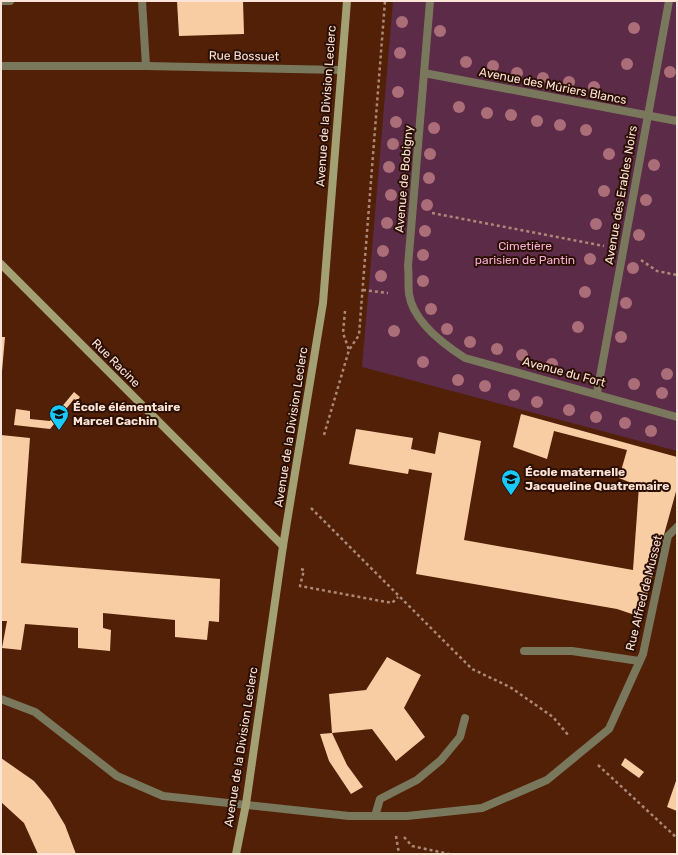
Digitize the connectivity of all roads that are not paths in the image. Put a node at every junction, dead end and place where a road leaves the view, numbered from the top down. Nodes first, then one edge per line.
1 (1, 1) edge
2 (10, 1) edge
3 (142, 1) edge
4 (347, 1) edge
5 (430, 1) edge
6 (669, 1) edge
7 (1, 66) edge
8 (146, 66) junction
9 (341, 70) junction
10 (424, 73) junction
11 (647, 116) junction
12 (677, 121) edge
13 (1, 264) edge
14 (447, 346) joint
15 (597, 393) junction
16 (677, 417) edge
17 (677, 527) edge
18 (283, 546) junction
19 (524, 651) dead end
20 (639, 662) junction
21 (1, 699) edge
22 (465, 718) dead end
23 (246, 804) junction
24 (375, 816) junction
25 (236, 854) edge

1 - 2 street
3 - 8 street
4 - 9 main road, Avenue de la Division Leclerc
5 - 10 street, Avenue de Bobigny
6 - 11 street, Avenue des Erables Noirs
7 - 8 street, Rue Bossuet
8 - 9 street, Rue Bossuet
9 - 18 main road, Avenue de la Division Leclerc
10 - 11 street, Avenue des Mûriers Blancs
10 - 14 street, Avenue de Bobigny
11 - 12 street, Avenue des Mûriers Blancs
11 - 15 street, Avenue des Erables Noirs
13 - 18 main road, Rue Racine
14 - 15 street, Avenue du Fort
15 - 16 street, Avenue du Fort
17 - 20 street, Rue Alfred de Musset
18 - 23 main road, Avenue de la Division Leclerc
19 - 20 street
20 - 24 street, Rue Alfred de Musset
21 - 23 street, Rue Alfred de Musset
22 - 24 street
23 - 24 street, Rue Alfred de Musset
23 - 25 main road, Avenue de la Division Leclerc

